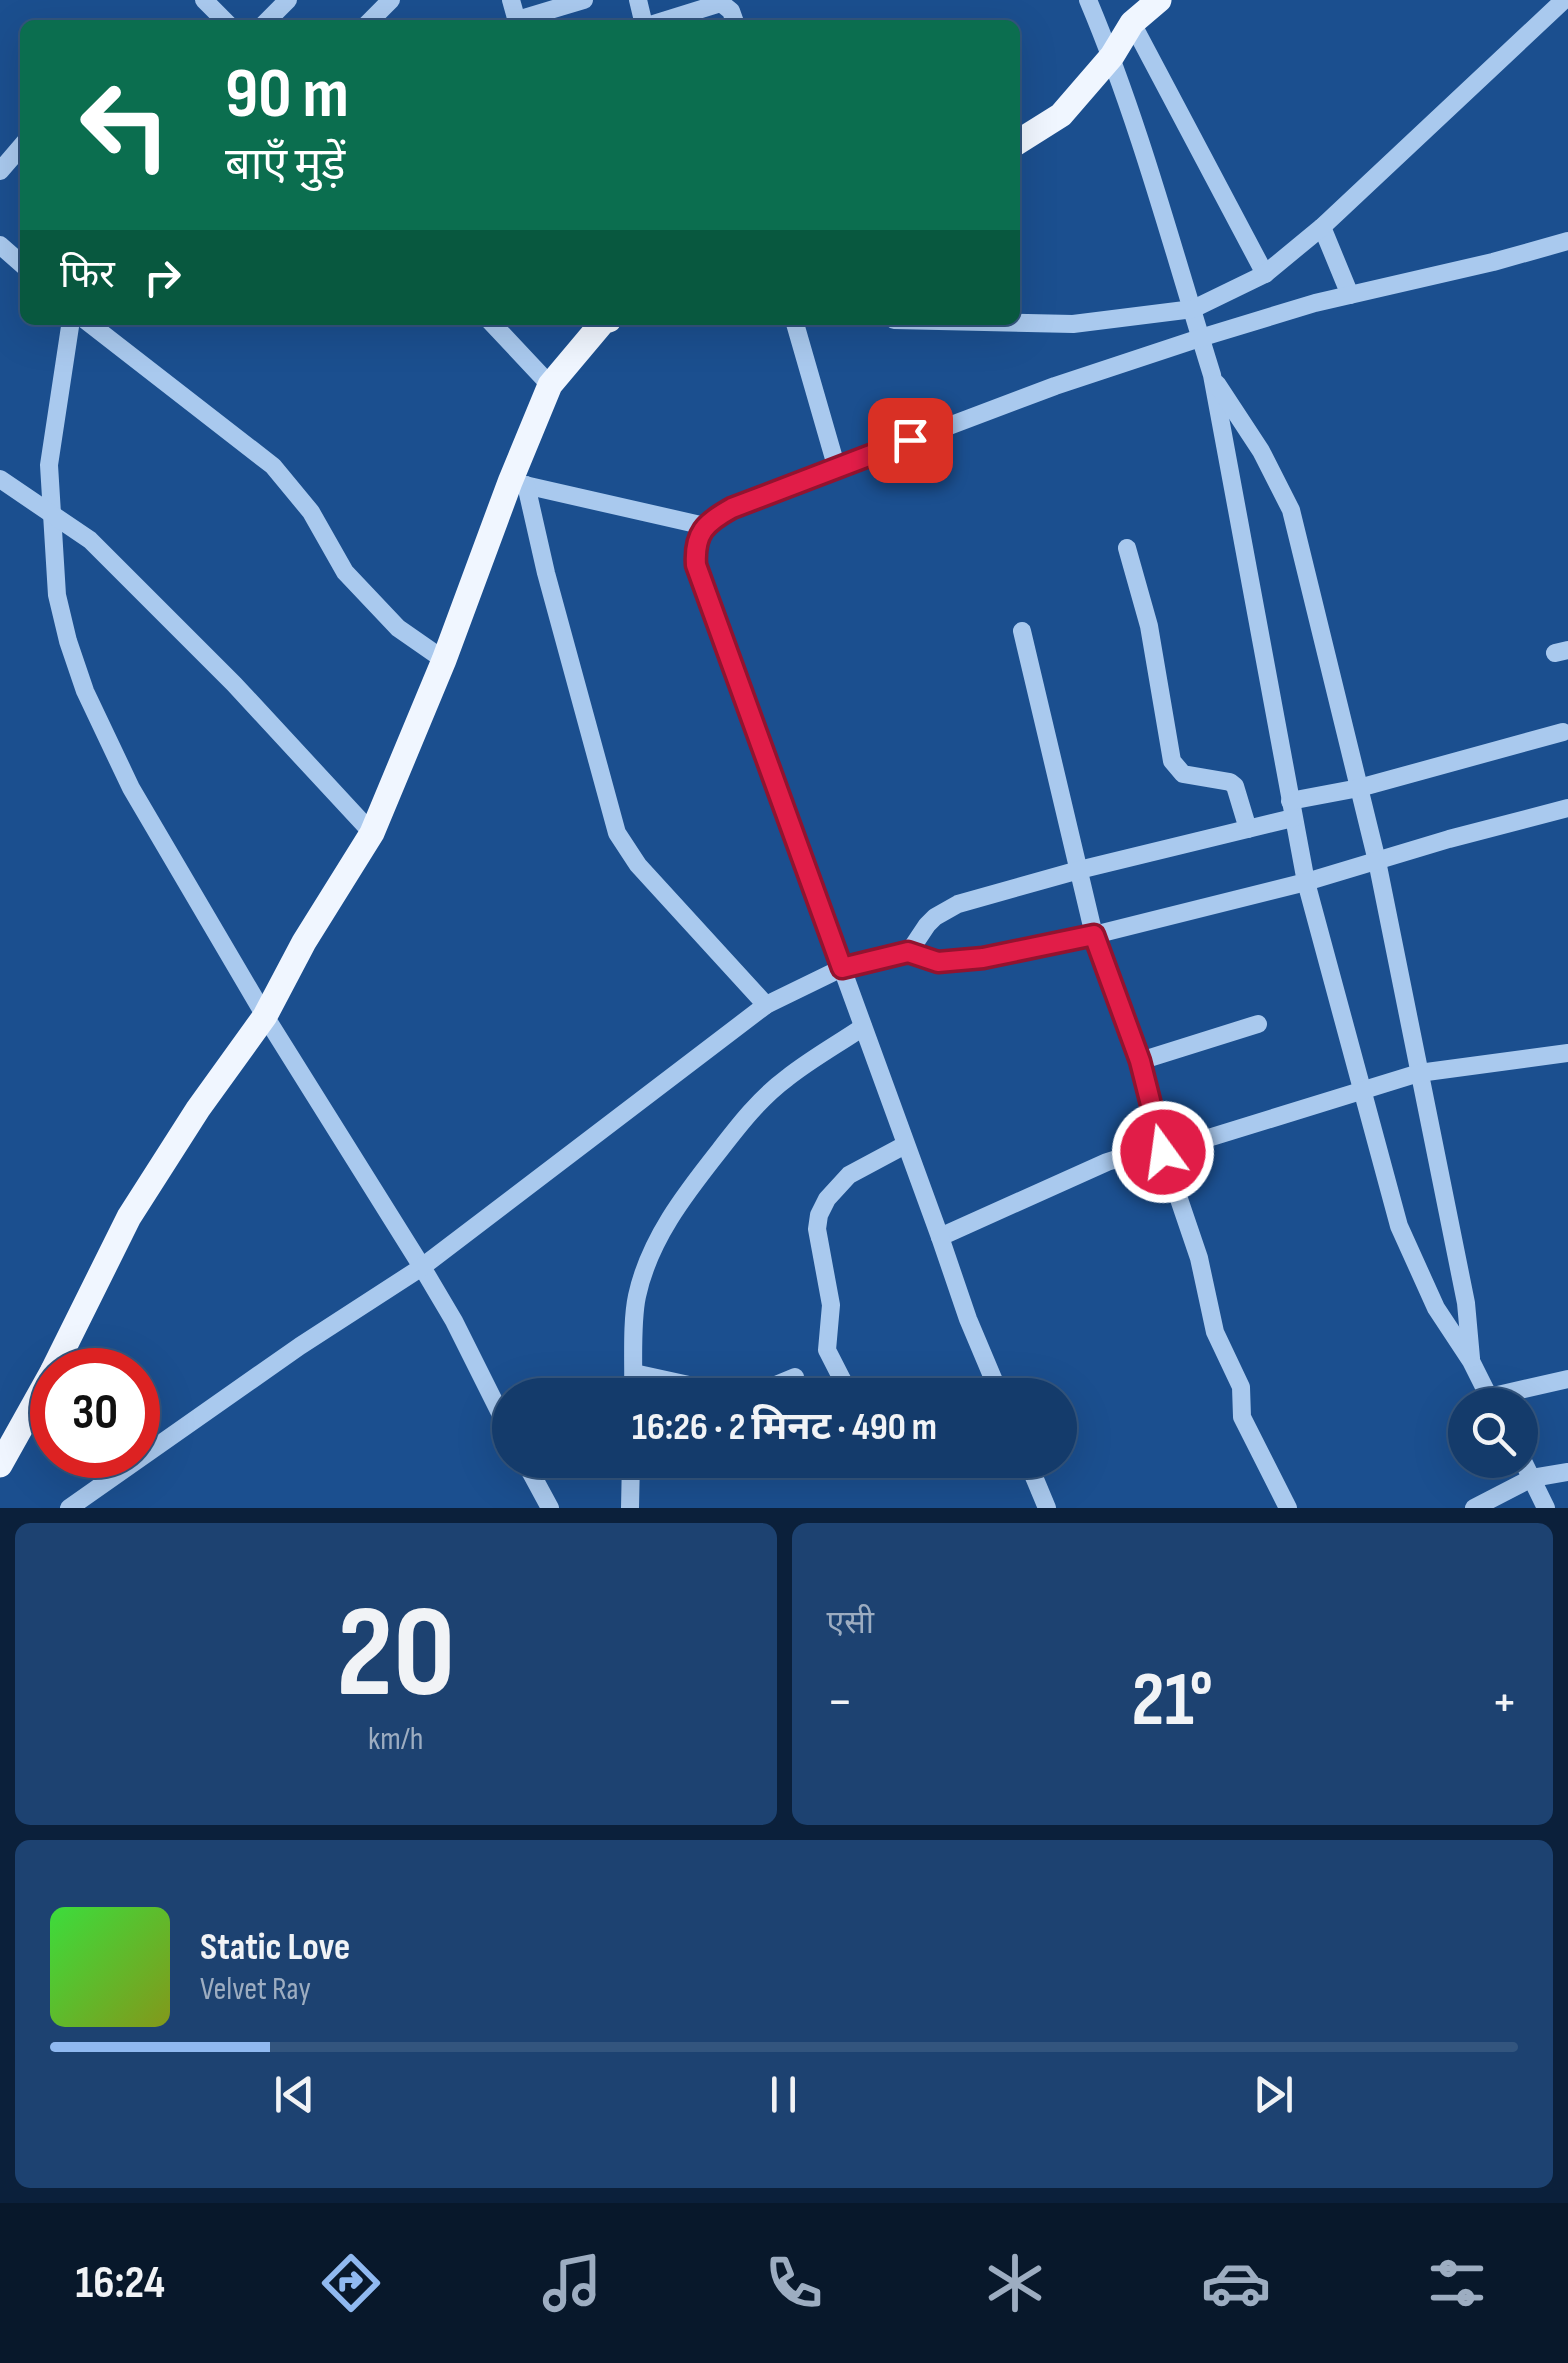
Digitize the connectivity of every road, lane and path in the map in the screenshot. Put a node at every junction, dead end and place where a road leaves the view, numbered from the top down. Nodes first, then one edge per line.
1 (204, 0) edge
2 (288, 0) edge
3 (391, 0) edge
4 (584, 0) edge
5 (1088, 0) edge
6 (1159, 0) edge
7 (1564, 0) edge
8 (225, 20) edge
9 (268, 20) edge
10 (371, 20) edge
11 (524, 20) edge
12 (665, 20) edge
13 (734, 20) edge
14 (1132, 24) junction
15 (1112, 56) junction
16 (1020, 141) edge
17 (20, 148) edge
18 (0, 171) edge
19 (1322, 227) junction
20 (1568, 241) edge
21 (0, 245) edge
22 (20, 263) edge
23 (1264, 274) junction
24 (1350, 295) junction
25 (1193, 309) junction
26 (1020, 323) edge
27 (70, 325) edge
28 (91, 325) edge
29 (495, 325) edge
30 (602, 325) edge
31 (795, 325) edge
32 (1200, 338) junction
33 (1212, 375) junction
34 (550, 385) junction
35 (837, 469) junction
36 (0, 480) edge
37 (518, 484) junction
38 (53, 516) junction
39 (705, 526) junction
40 (1127, 548) dead end
41 (1022, 631) dead end
42 (444, 660) junction
43 (1563, 732) dead end
44 (1359, 788) junction
45 (1568, 808) edge
46 (1291, 810) junction
47 (1248, 829) junction
48 (372, 833) junction
49 (1377, 861) junction
50 (1079, 870) junction
51 (1306, 882) junction
52 (1094, 935) junction
53 (908, 952) junction
54 (842, 968) junction
55 (766, 1006) junction
56 (266, 1016) junction
57 (1258, 1024) dead end
58 (863, 1027) junction
59 (1568, 1052) edge
60 (1140, 1061) junction
61 (1419, 1073) junction
62 (1362, 1090) junction
63 (905, 1145) junction
64 (1163, 1152) junction
65 (940, 1237) junction
66 (422, 1266) junction
67 (64, 1348) edge
68 (1471, 1361) junction
69 (634, 1373) junction
70 (795, 1376) dead end
71 (634, 1378) edge
72 (841, 1378) edge
73 (993, 1378) edge
74 (1568, 1378) edge
75 (1484, 1388) edge
76 (1535, 1388) edge
77 (492, 1397) edge
78 (30, 1412) edge
79 (0, 1465) edge
80 (1568, 1472) edge
81 (1538, 1477) edge
82 (534, 1478) edge
83 (631, 1478) edge
84 (1034, 1478) edge
85 (1532, 1478) joint
86 (69, 1508) edge
87 (550, 1508) edge
88 (630, 1508) edge
89 (1047, 1508) edge
90 (1288, 1508) edge
91 (1474, 1508) edge
92 (1546, 1508) edge

1 - 8 street
2 - 9 street
3 - 10 street
4 - 11 street
5 - 15 street
6 - 14 main road
7 - 19 street
12 - 13 street
14 - 15 main road
14 - 23 street
15 - 16 main road
15 - 25 street
17 - 18 street
19 - 23 street
19 - 24 street
20 - 24 street
21 - 22 street
23 - 25 street
24 - 32 street
25 - 26 street
25 - 32 street
27 - 38 street
28 - 42 street
29 - 34 street
30 - 34 main road
31 - 35 street
32 - 33 street
32 - 35 street
33 - 44 street
33 - 46 street
34 - 37 main road
35 - 39 street
36 - 38 street
37 - 39 street
37 - 42 main road
37 - 55 street
38 - 48 street
38 - 56 street
39 - 54 street
40 - 47 street
41 - 50 street
42 - 48 main road
43 - 44 street
44 - 46 street
44 - 49 street
45 - 49 street
46 - 47 street
46 - 51 street
47 - 50 street
48 - 56 main road
49 - 51 street
49 - 61 street
50 - 52 street
50 - 53 street
51 - 52 street
51 - 62 street
52 - 53 street
52 - 60 street
53 - 54 street
54 - 55 street
54 - 58 street
55 - 66 street
56 - 66 street
56 - 67 main road
57 - 60 street
58 - 63 street
58 - 69 street
59 - 61 street
60 - 64 street
61 - 62 street
61 - 68 street
62 - 64 street
62 - 68 street
63 - 65 street
63 - 72 street
64 - 65 street
64 - 90 street
65 - 73 street
66 - 77 street
66 - 86 street
68 - 75 street
69 - 70 street
69 - 71 street
74 - 76 street
78 - 79 main road
80 - 81 street
82 - 87 street
83 - 88 street
84 - 89 street
85 - 91 street
85 - 92 street

